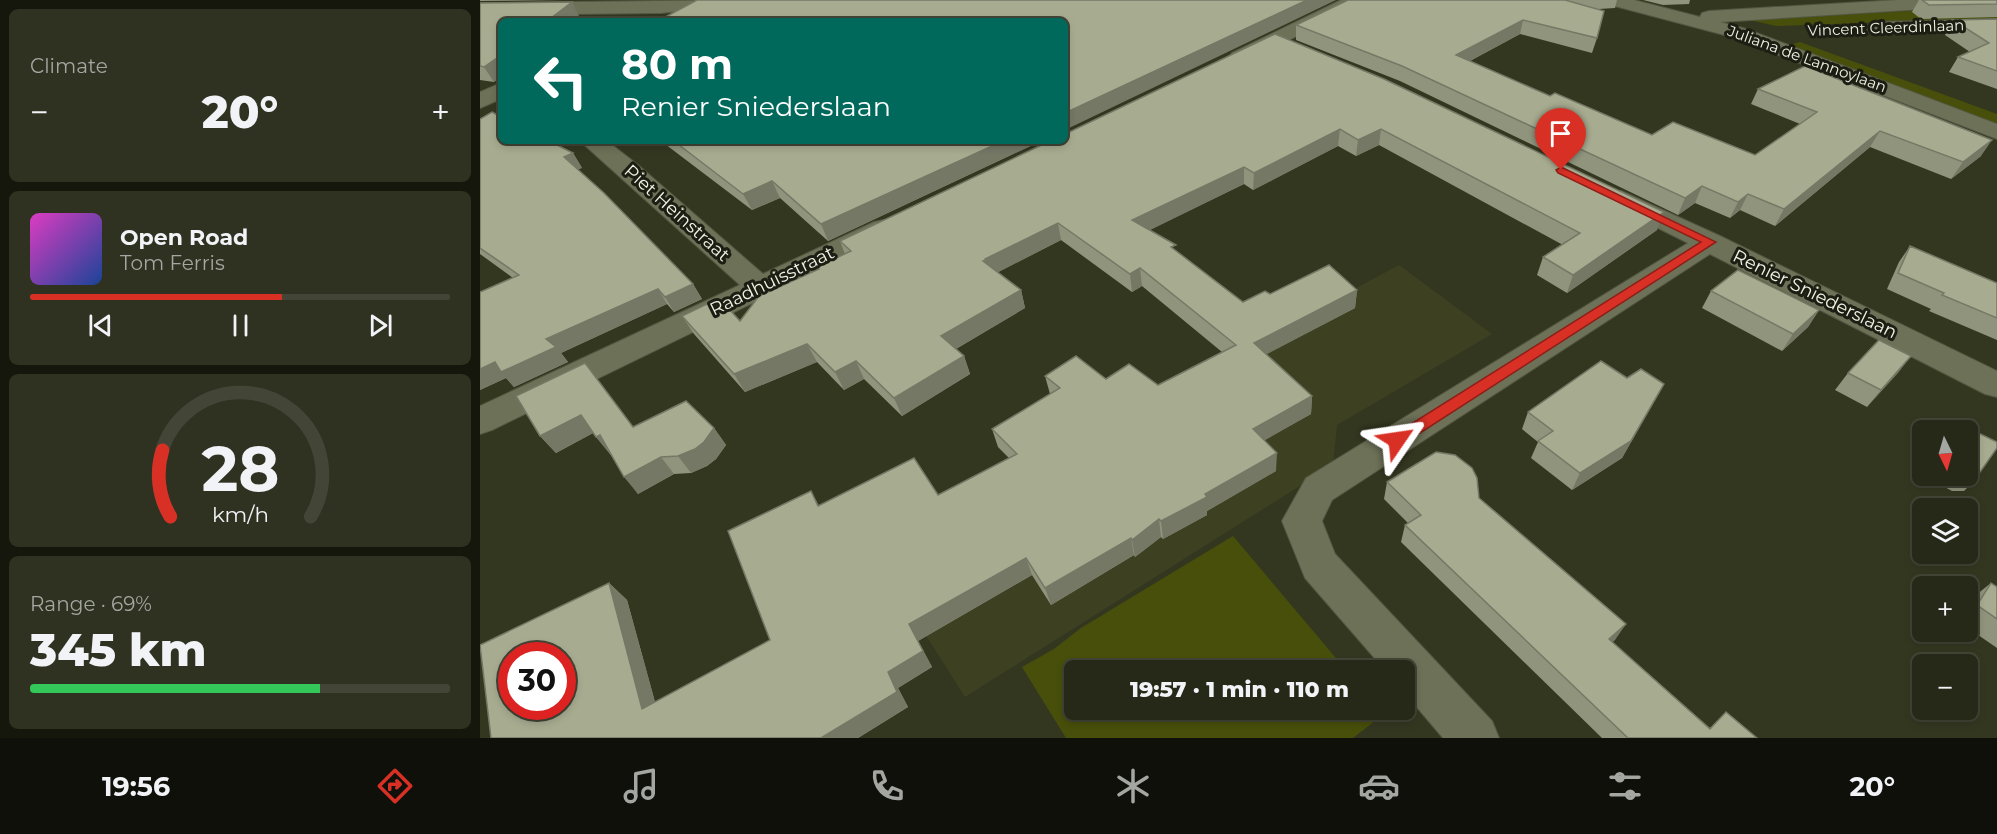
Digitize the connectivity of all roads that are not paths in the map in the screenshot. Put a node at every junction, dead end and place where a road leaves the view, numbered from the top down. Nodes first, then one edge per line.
1 (735, 0) edge
2 (1356, 0) edge
3 (1613, 0) edge
4 (1989, 0) edge
5 (630, 4) edge
6 (480, 9) edge
7 (610, 18) edge
8 (1696, 20) junction
9 (1997, 25) edge
10 (1858, 29) dead end
11 (1788, 31) dead end
12 (1739, 33) junction
13 (1273, 40) junction
14 (1305, 53) edge
15 (1221, 65) edge
16 (1997, 132) edge
17 (596, 144) edge
18 (1604, 191) edge
19 (909, 216) edge
20 (1710, 242) junction
21 (760, 287) junction
22 (1997, 385) edge
23 (480, 421) edge
24 (1475, 738) edge

1 - 5 street
2 - 13 street
3 - 8 street, Juliana de Lannoylaan
4 - 8 street, Vincent Cleerdinlaan
5 - 6 street
5 - 7 street
8 - 12 street, Juliana de Lannoylaan
9 - 10 street, Vincent Cleerdinlaan
11 - 12 street, Vincent Cleerdinlaan
12 - 16 street, Juliana de Lannoylaan
13 - 14 street
13 - 15 street
17 - 21 street, Piet Heinstraat
18 - 20 street, Renier Sniederslaan
19 - 21 street, Raadhuisstraat
20 - 22 street, Renier Sniederslaan
20 - 24 street
21 - 23 street, Raadhuisstraat

